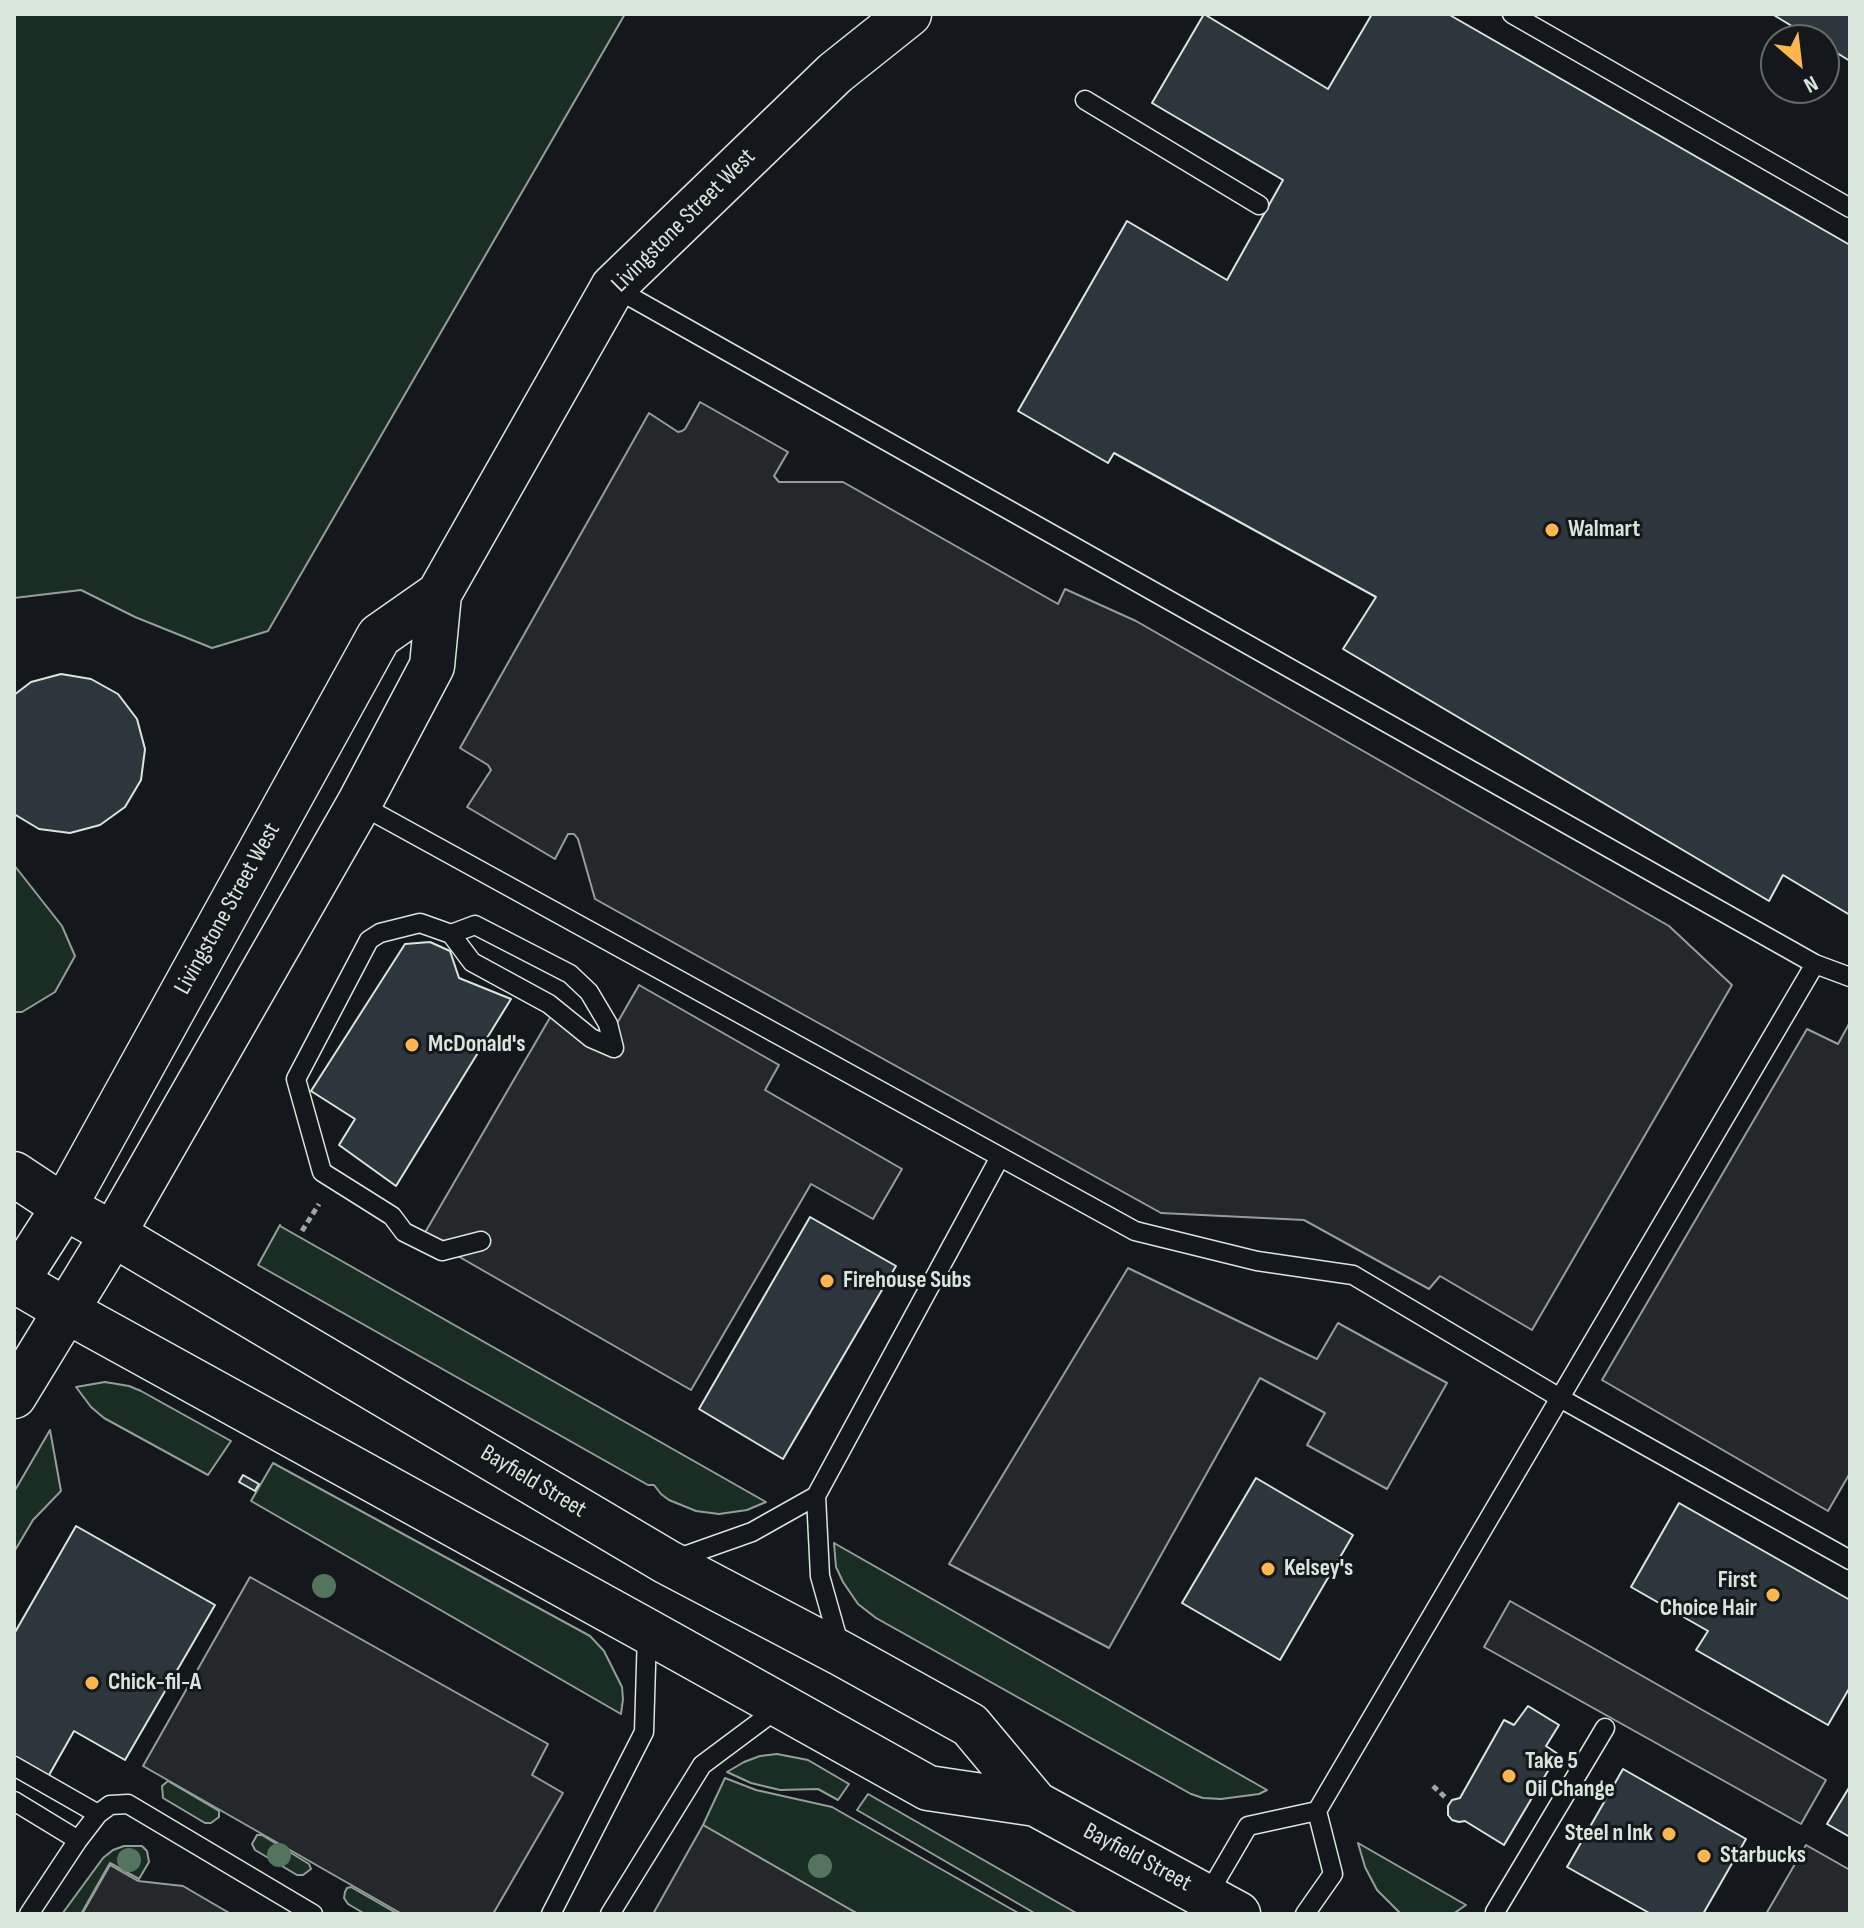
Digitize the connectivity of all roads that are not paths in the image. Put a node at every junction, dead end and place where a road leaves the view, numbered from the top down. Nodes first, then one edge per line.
1 (909, 14) edge
2 (1512, 14) edge
3 (1085, 100) dead end
4 (1259, 205) dead end
5 (1850, 208) edge
6 (613, 287) junction
7 (439, 594) junction
8 (359, 804) junction
9 (451, 934) junction
10 (1815, 964) junction
11 (1850, 977) edge
12 (1000, 1157) junction
13 (14, 1174) edge
14 (64, 1207) junction
15 (113, 1234) junction
16 (481, 1241) dead end
17 (15, 1282) edge
18 (65, 1310) junction
19 (14, 1396) edge
20 (1560, 1398) junction
21 (816, 1496) junction
22 (1850, 1560) edge
23 (667, 1562) junction
24 (647, 1631) junction
25 (842, 1654) junction
26 (782, 1705) junction
27 (1605, 1728) dead end
28 (14, 1766) edge
29 (14, 1801) edge
30 (1036, 1804) junction
31 (1317, 1811) junction
32 (98, 1814) junction
33 (78, 1840) junction
34 (1222, 1905) edge
35 (1494, 1913) edge
36 (29, 1914) edge
37 (313, 1914) edge
38 (551, 1914) edge
39 (610, 1914) edge
40 (1305, 1914) edge

1 - 6 main road, Livingstone Street West
2 - 5 lane
3 - 4 lane
6 - 7 main road, Livingstone Street West
6 - 10 lane
7 - 8 main road, Livingstone Street West
7 - 14 main road, Livingstone Street West
8 - 12 lane
8 - 15 main road, Livingstone Street West
9 - 9 lane
9 - 16 lane
10 - 11 lane
10 - 20 lane
12 - 20 lane
12 - 21 lane
13 - 14 main road, Bayfield Street
14 - 15 main road, Bayfield Street
14 - 17 main road, Livingstone Street West
15 - 18 main road, Livingstone Street West
15 - 23 main road, Bayfield Street
17 - 18 main road, Bayfield Street
18 - 19 main road, Livingstone Street West
18 - 24 main road, Bayfield Street
20 - 22 lane
20 - 31 lane
21 - 23 lane
21 - 25 lane
23 - 25 main road, Bayfield Street
24 - 26 main road, Bayfield Street
24 - 38 lane
25 - 30 main road, Bayfield Street
26 - 30 main road, Bayfield Street
26 - 39 lane
27 - 35 lane
28 - 32 lane
29 - 33 lane
30 - 34 main road, Bayfield Street
31 - 34 lane
31 - 40 lane
32 - 33 lane
32 - 37 lane
33 - 36 lane

